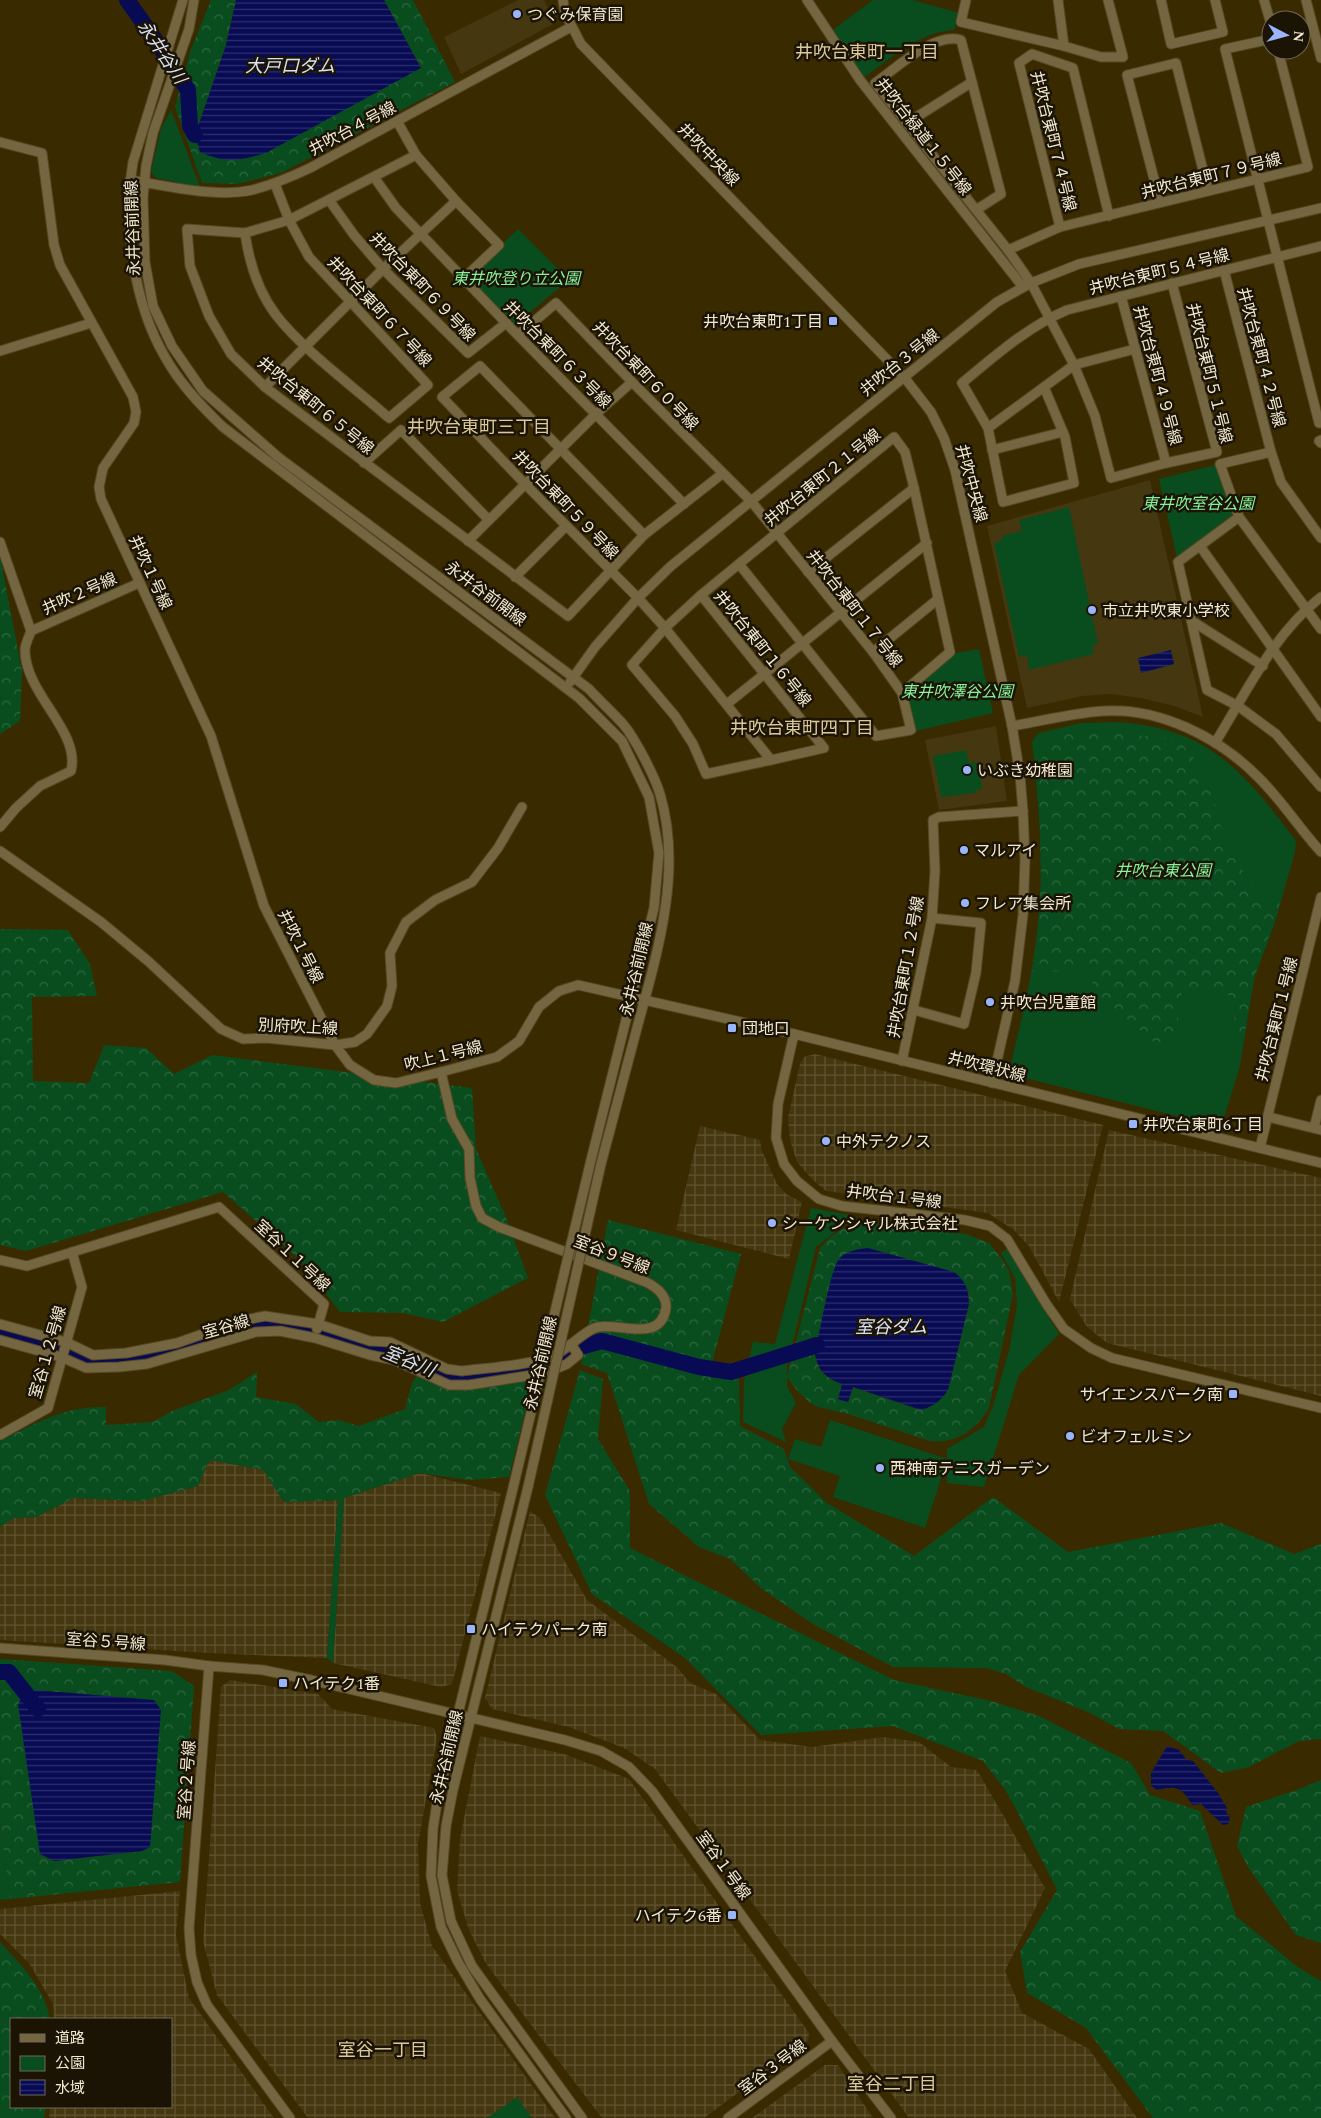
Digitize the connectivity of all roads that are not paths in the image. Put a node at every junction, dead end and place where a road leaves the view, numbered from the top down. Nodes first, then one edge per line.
1 (183, 0) edge
2 (194, 0) edge
3 (563, 0) edge
4 (807, 0) edge
5 (966, 0) edge
6 (1058, 0) edge
7 (1108, 0) edge
8 (1161, 0) edge
9 (1215, 0) edge
10 (1306, 0) edge
11 (571, 27) junction
12 (1261, 41) edge
13 (1064, 46) junction
14 (1321, 58) edge
15 (1281, 60) edge
16 (972, 82) junction
17 (398, 121) junction
18 (907, 123) junction
19 (0, 142) edge
20 (416, 155) junction
21 (374, 177) junction
22 (1258, 179) junction
23 (130, 180) junction
24 (144, 182) junction
25 (275, 184) junction
26 (1208, 190) junction
27 (329, 200) junction
28 (456, 201) junction
29 (1160, 202) junction
30 (1321, 208) edge
31 (976, 210) junction
32 (1109, 216) junction
33 (290, 220) junction
34 (1268, 220) junction
35 (1060, 227) junction
36 (245, 233) junction
37 (421, 235) junction
38 (1321, 246) edge
39 (1008, 250) junction
40 (1276, 257) junction
41 (383, 269) junction
42 (1224, 270) junction
43 (464, 278) junction
44 (1172, 283) junction
45 (1027, 285) junction
46 (1121, 296) junction
47 (350, 303) junction
48 (1050, 318) junction
49 (91, 323) junction
50 (506, 323) junction
51 (518, 335) junction
52 (306, 346) junction
53 (1135, 349) junction
54 (0, 351) edge
55 (1074, 365) junction
56 (904, 377) junction
57 (632, 382) junction
58 (265, 387) junction
59 (1044, 387) junction
60 (596, 414) junction
61 (1321, 423) edge
62 (988, 428) junction
63 (1063, 432) junction
64 (561, 449) junction
65 (992, 450) junction
66 (1271, 452) junction
67 (364, 463) junction
68 (1166, 463) junction
69 (722, 474) junction
70 (525, 484) junction
71 (914, 488) junction
72 (751, 501) junction
73 (684, 504) junction
74 (1240, 517) junction
75 (489, 520) junction
76 (566, 526) junction
77 (776, 533) junction
78 (644, 535) junction
79 (1321, 538) edge
80 (468, 541) junction
81 (0, 542) edge
82 (927, 543) junction
83 (1200, 546) junction
84 (739, 564) junction
85 (610, 570) junction
86 (808, 572) junction
87 (515, 577) junction
88 (139, 583) junction
89 (701, 595) junction
90 (1321, 597) edge
91 (638, 598) junction
92 (938, 599) junction
93 (1306, 609) junction
94 (841, 611) junction
95 (1192, 621) junction
96 (665, 628) junction
97 (1321, 629) edge
98 (31, 631) junction
99 (803, 644) junction
100 (1274, 650) junction
101 (873, 652) junction
102 (1263, 666) junction
103 (764, 673) junction
104 (574, 677) junction
105 (566, 688) junction
106 (902, 693) junction
107 (727, 704) junction
108 (1238, 706) junction
109 (1321, 717) edge
110 (1012, 726) junction
111 (1215, 742) junction
112 (771, 760) junction
113 (1321, 787) edge
114 (522, 807) dead end
115 (1023, 811) junction
116 (0, 827) edge
117 (0, 851) edge
118 (1321, 852) edge
119 (1321, 897) edge
120 (932, 918) junction
121 (631, 996) junction
122 (645, 1000) junction
123 (914, 1010) junction
124 (794, 1034) junction
125 (335, 1045) junction
126 (902, 1061) junction
127 (441, 1072) junction
128 (992, 1083) junction
129 (1321, 1100) edge
130 (1268, 1117) junction
131 (1318, 1129) edge
132 (1260, 1148) junction
133 (1321, 1163) edge
134 (72, 1252) junction
135 (0, 1260) edge
136 (0, 1324) edge
137 (318, 1324) junction
138 (315, 1338) junction
139 (0, 1340) edge
140 (66, 1342) junction
141 (571, 1344) junction
142 (61, 1357) junction
143 (1321, 1408) edge
144 (0, 1435) edge
145 (0, 1648) edge
146 (209, 1666) junction
147 (456, 1714) junction
148 (471, 1718) junction
149 (832, 2041) junction
150 (290, 2118) edge
151 (566, 2118) edge
152 (582, 2118) edge
153 (728, 2118) edge
154 (890, 2118) edge

1 - 23 street, 永井谷前開線
2 - 24 street, 永井谷前開線
3 - 11 street, 井吹中央線
4 - 45 street, 井吹台緑道１５号線
5 - 13 street
6 - 13 street
7 - 13 street
8 - 9 street
10 - 14 street
11 - 17 street, 井吹台４号線
11 - 56 street, 井吹中央線
12 - 22 street
15 - 22 street, 井吹台東町７９号線
16 - 18 street
16 - 18 street
16 - 31 street
17 - 20 street
17 - 25 street, 井吹台４号線
18 - 31 street
19 - 49 street, 井吹１号線
20 - 21 street, 井吹台東町６５号線
20 - 28 street
21 - 27 street, 井吹台東町６５号線
21 - 37 street, 井吹台東町６３号線
22 - 26 street, 井吹台東町７９号線
22 - 34 street
23 - 24 street, 井吹台４号線
23 - 105 street, 永井谷前開線
24 - 25 street, 井吹台４号線
24 - 104 street, 永井谷前開線
25 - 33 street, 井吹台東町６７号線
26 - 29 street, 井吹台東町７９号線
26 - 29 street
27 - 33 street, 井吹台東町６５号線
27 - 41 street, 井吹台東町６９号線
28 - 37 street
28 - 43 street
29 - 32 street, 井吹台東町７９号線
30 - 34 street, 井吹台３号線
31 - 39 street
32 - 35 street, 井吹台東町７９号線
32 - 35 street, 井吹台東町７４号線
33 - 36 street, 井吹台東町６５号線
33 - 47 street, 井吹台東町６７号線
34 - 40 street
34 - 45 street, 井吹台３号線
35 - 39 street, 井吹台東町７９号線
36 - 52 street, 井吹台東町６７号線
36 - 58 street, 井吹台東町６５号線
37 - 41 street
37 - 43 street, 井吹台東町６３号線
38 - 40 street, 井吹台東町５４号線
39 - 45 street
40 - 42 street, 井吹台東町５４号線
40 - 61 street
41 - 47 street
41 - 50 street, 井吹台東町６９号線
42 - 44 street, 井吹台東町５４号線
42 - 66 street, 井吹台東町４２号線
43 - 50 street, 井吹台東町６３号線
44 - 46 street, 井吹台東町５４号線
44 - 68 street, 井吹台東町５１号線
45 - 48 street, 井吹台東町４９号線
45 - 56 street, 井吹台３号線
46 - 48 street, 井吹台東町５４号線
46 - 53 street, 井吹台東町４９号線
47 - 52 street
47 - 52 street, 井吹台東町６７号線
48 - 55 street, 井吹台東町４９号線
48 - 62 street, 井吹台東町５４号線
49 - 54 street
49 - 88 street, 井吹１号線
50 - 51 street, 井吹台東町６３号線
51 - 57 street, 井吹台東町６０号線
51 - 60 street, 井吹台東町６３号線
52 - 58 street
53 - 55 street
53 - 68 street, 井吹台東町４９号線
55 - 59 street
55 - 68 street, 井吹台東町４９号線
56 - 72 street, 井吹台３号線
56 - 110 street, 井吹中央線
57 - 60 street
57 - 69 street, 井吹台東町６０号線
58 - 67 street, 井吹台東町６５号線
59 - 62 street
59 - 63 street
60 - 64 street
60 - 73 street, 井吹台東町６３号線
62 - 65 street
63 - 65 street
63 - 65 street
64 - 70 street
64 - 70 street, 井吹台東町５９号線
64 - 78 street, 井吹台東町５９号線
66 - 74 street, 井吹台東町４２号線
66 - 79 street, 井吹台東町４２号線
67 - 75 street
67 - 80 street, 井吹台東町６５号線
69 - 72 street, 井吹台東町６０号線
69 - 73 street
70 - 75 street
70 - 76 street, 井吹台東町５９号線
71 - 77 street, 井吹台東町２１号線
71 - 82 street, 井吹台東町２１号線
71 - 86 street
72 - 77 street, 井吹台東町１７号線
72 - 91 street, 井吹台３号線
73 - 78 street
74 - 83 street
74 - 93 street, 井吹台東町４２号線
75 - 80 street
76 - 85 street, 井吹台東町５９号線
76 - 87 street
77 - 84 street, 井吹台東町２１号線
77 - 86 street, 井吹台東町１７号線
78 - 85 street
80 - 87 street, 井吹台東町６５号線
81 - 98 street
82 - 92 street, 井吹台東町２１号線
82 - 94 street
83 - 95 street
83 - 100 street
84 - 89 street, 井吹台東町２１号線
84 - 99 street, 井吹台東町１７号線
85 - 87 street, 井吹台東町６５号線
85 - 91 street, 井吹台東町５９号線
86 - 94 street, 井吹台東町１７号線
88 - 98 street, 井吹２号線
88 - 125 street, 井吹１号線
89 - 96 street, 井吹台東町２１号線
89 - 103 street, 井吹台東町１６号線
90 - 93 street
91 - 96 street, 井吹台東町５９号線
91 - 104 street, 井吹台３号線
92 - 101 street
92 - 106 street, 井吹台東町２１号線
93 - 97 street, 井吹台東町４２号線
93 - 100 street
94 - 99 street
94 - 101 street, 井吹台東町１７号線
95 - 102 street
95 - 108 street
96 - 107 street, 井吹台東町５９号線
96 - 112 street, 井吹台東町２１号線
98 - 116 street
99 - 103 street
99 - 106 street, 井吹台東町１７号線
100 - 102 street
100 - 109 street
101 - 106 street, 井吹台東町１７号線
102 - 108 street
103 - 107 street
103 - 112 street, 井吹台東町１６号線
104 - 105 street, 井吹台３号線
104 - 122 street, 永井谷前開線
105 - 121 street, 永井谷前開線
107 - 112 street, 井吹台東町５９号線
108 - 111 street
108 - 113 street
110 - 111 street
110 - 115 street, 井吹中央線
111 - 118 street
114 - 125 street, 別府吹上線
115 - 120 street, 井吹台東町１２号線
115 - 128 street, 井吹中央線
117 - 125 street, 別府吹上線
119 - 130 street, 井吹台東町１号線
120 - 123 street, 井吹台東町１２号線
120 - 123 street
121 - 122 street, 吹上１号線
121 - 127 street, 吹上１号線
121 - 147 street, 永井谷前開線, bridge
122 - 124 street, 井吹環状線
122 - 148 street, 永井谷前開線, bridge
123 - 126 street, 井吹台東町１２号線
124 - 126 street, 井吹環状線
124 - 143 street, 井吹台１号線
125 - 127 street, 吹上１号線
126 - 128 street, 井吹環状線
127 - 141 street, 室谷９号線
128 - 132 street, 井吹環状線
129 - 131 street
130 - 131 street
130 - 132 street, 井吹台東町１号線
132 - 133 street, 井吹環状線
134 - 135 street, 室谷１１号線
134 - 137 street, 室谷１１号線
134 - 140 street, 室谷１２号線
136 - 140 street
137 - 138 street
137 - 140 street
137 - 141 street, 室谷９号線
138 - 141 street, 室谷線
138 - 142 street, 室谷線
139 - 142 street, 室谷線
140 - 142 street, 室谷１２号線
142 - 144 street, 室谷１２号線
145 - 146 street, 室谷５号線
146 - 147 street
146 - 150 street, 室谷２号線
147 - 148 street, 室谷１号線
147 - 151 street, 永井谷前開線
148 - 149 street, 室谷１号線
148 - 152 street, 永井谷前開線
149 - 153 street, 室谷３号線
149 - 154 street, 室谷１号線

